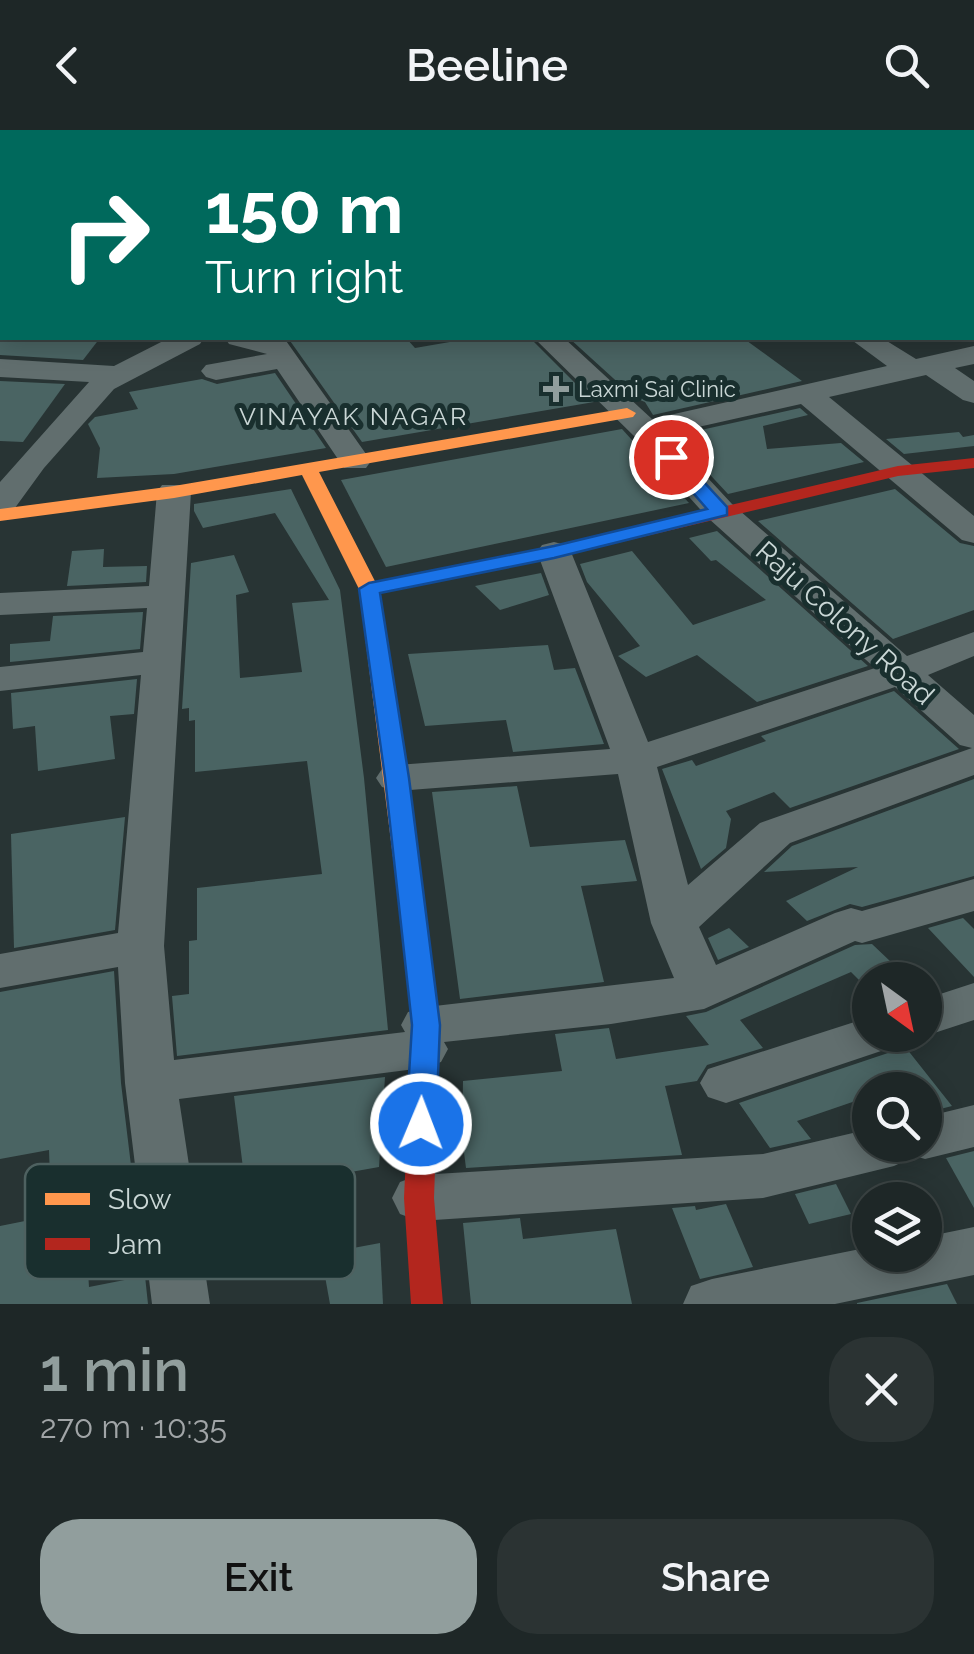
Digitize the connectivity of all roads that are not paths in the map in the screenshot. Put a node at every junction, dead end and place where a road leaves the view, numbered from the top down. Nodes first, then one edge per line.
1 (186, 340) edge
2 (250, 340) edge
3 (550, 340) edge
4 (867, 340) edge
5 (289, 347) edge
6 (974, 355) edge
7 (918, 366) junction
8 (0, 368) edge
9 (216, 371) dead end
10 (118, 375) junction
11 (805, 392) junction
12 (974, 394) edge
13 (636, 422) junction
14 (0, 460) edge
15 (34, 461) junction
16 (355, 461) junction
17 (974, 463) edge
18 (308, 468) junction
19 (898, 471) junction
20 (174, 492) junction
21 (0, 505) edge
22 (720, 511) junction
23 (0, 515) edge
24 (974, 533) edge
25 (554, 552) junction
26 (369, 589) junction
27 (152, 597) dead end
28 (0, 604) edge
29 (974, 644) edge
30 (158, 662) junction
31 (898, 673) junction
32 (0, 679) edge
33 (974, 736) edge
34 (635, 760) junction
35 (974, 760) edge
36 (397, 778) junction
37 (974, 895) edge
38 (674, 924) junction
39 (140, 946) junction
40 (0, 971) edge
41 (704, 991) junction
42 (974, 1001) edge
43 (942, 1012) edge
44 (424, 1037) junction
45 (852, 1042) edge
46 (151, 1083) junction
47 (726, 1083) dead end
48 (974, 1126) edge
49 (942, 1134) edge
50 (852, 1155) edge
51 (162, 1164) edge
52 (420, 1198) junction
53 (974, 1251) edge
54 (178, 1279) edge
55 (182, 1304) edge
56 (427, 1304) edge
57 (712, 1304) edge

1 - 10 street
2 - 5 street
3 - 13 street, Raju Colony Road
4 - 7 street
5 - 9 street
5 - 16 street
6 - 7 street
7 - 11 street
7 - 12 street
8 - 10 street
10 - 15 street
11 - 13 street
11 - 19 street
13 - 16 street
13 - 22 street, Raju Colony Road
14 - 15 street
15 - 21 street
16 - 18 street
17 - 19 street
18 - 20 street
18 - 26 street
19 - 22 street
19 - 24 street
20 - 23 street
20 - 30 street
22 - 25 street
22 - 31 street, Raju Colony Road
25 - 26 street
25 - 34 street
26 - 36 street
27 - 28 street
29 - 31 street
30 - 32 street
30 - 39 street
31 - 33 street, Raju Colony Road
31 - 34 street
34 - 36 street
34 - 38 street
35 - 38 street
36 - 44 street
37 - 41 street
38 - 41 street
39 - 40 street
39 - 46 street
41 - 44 street
42 - 43 street
44 - 46 street
44 - 52 street
45 - 47 street
46 - 51 street
48 - 49 street
50 - 52 street
52 - 56 street
53 - 57 street
54 - 55 street

